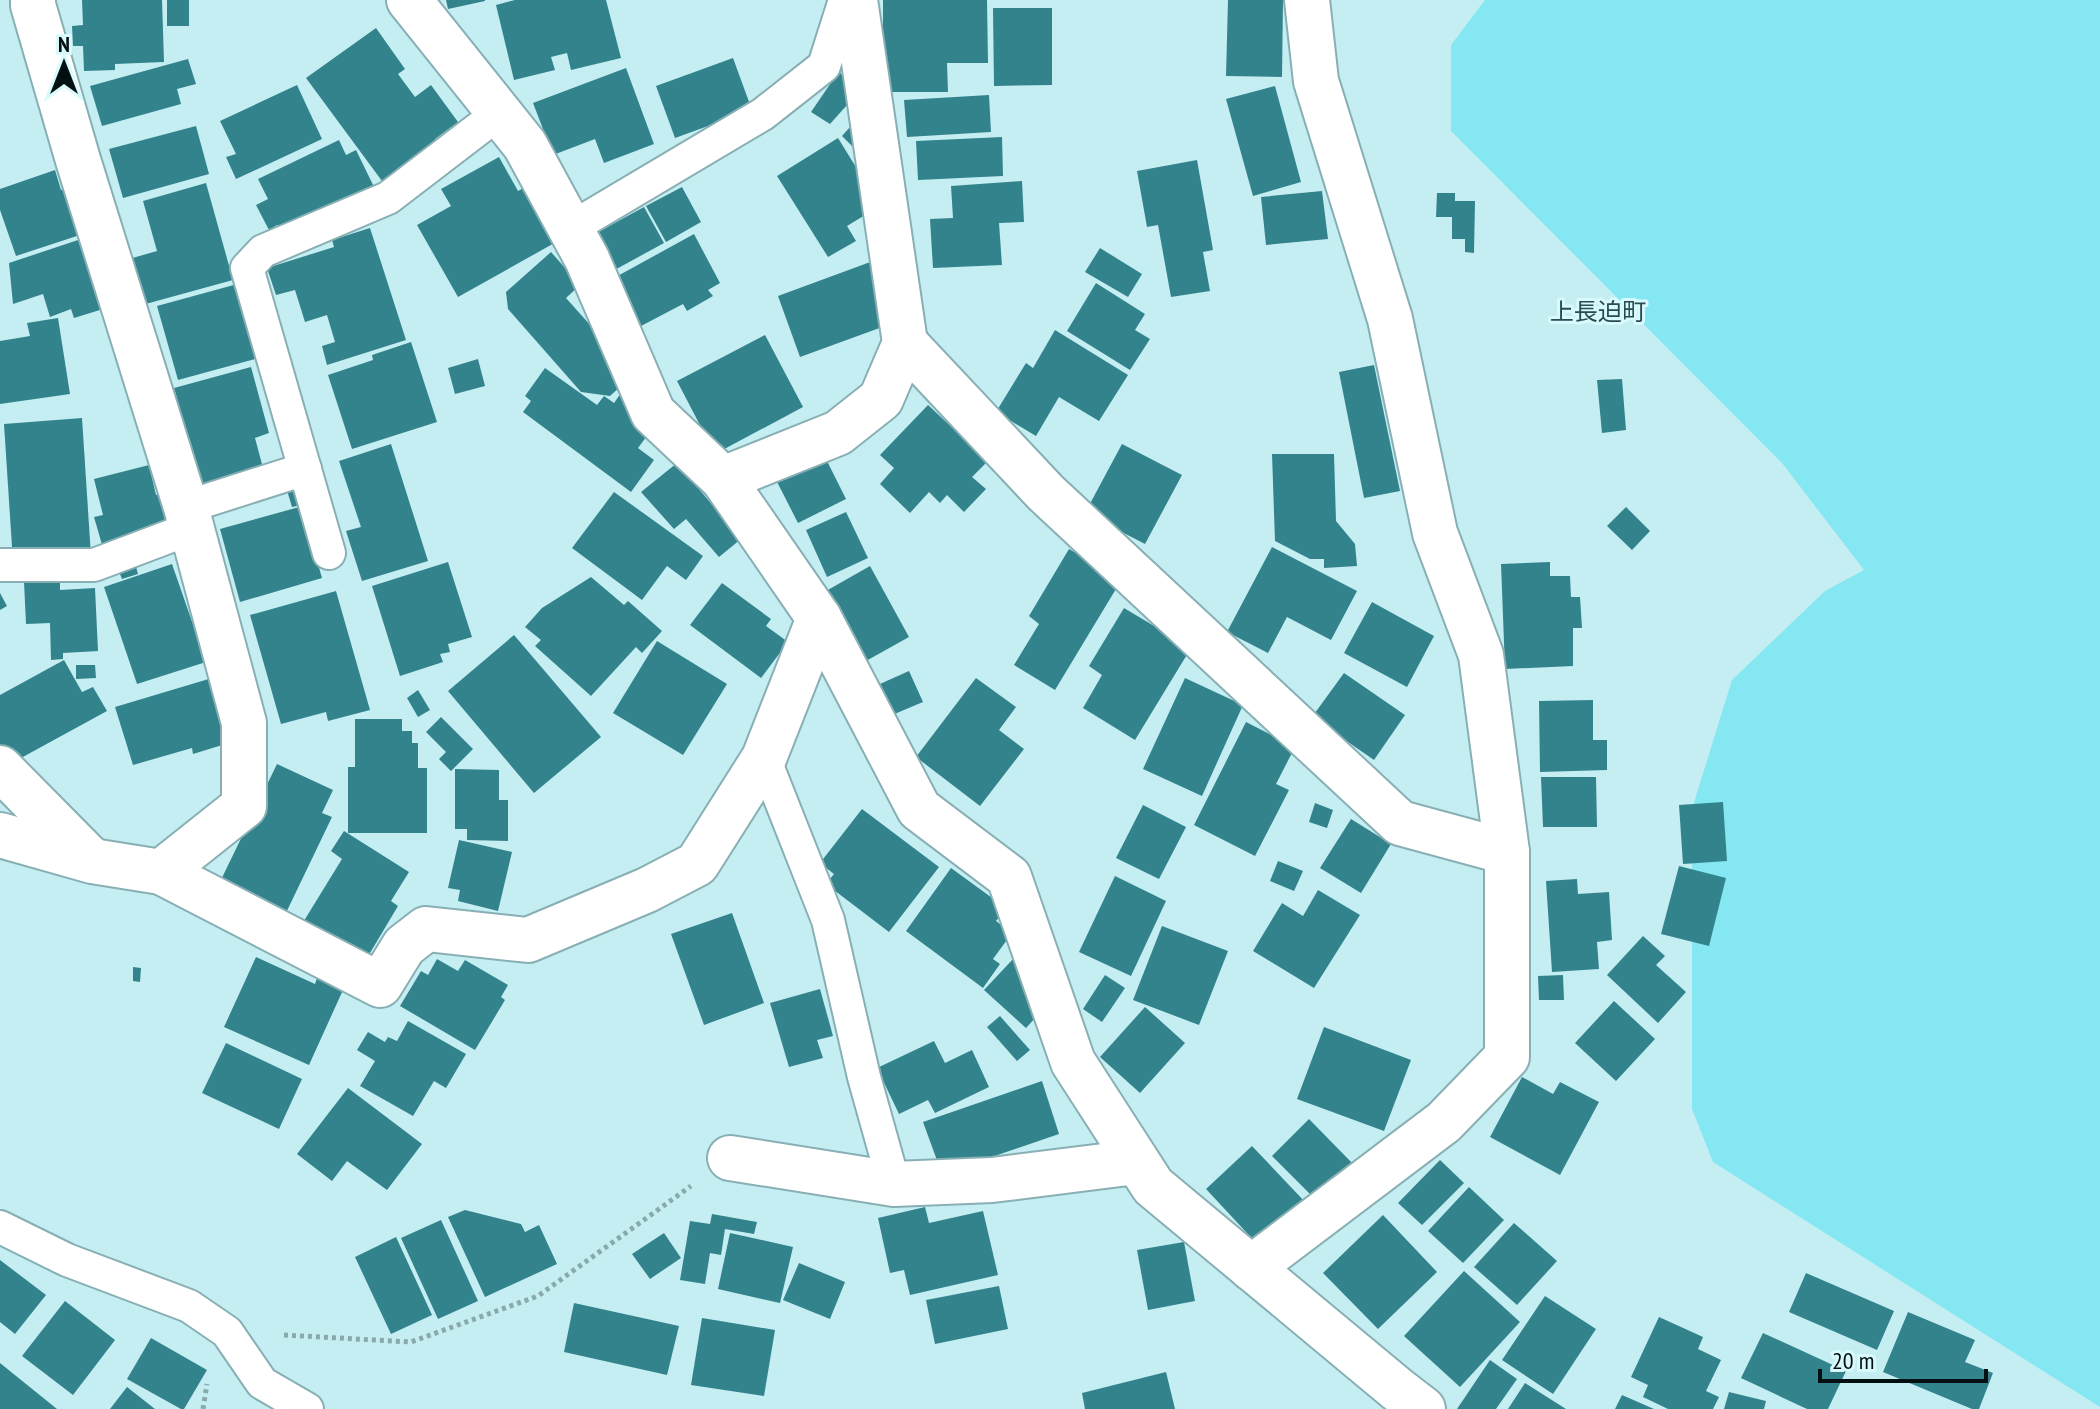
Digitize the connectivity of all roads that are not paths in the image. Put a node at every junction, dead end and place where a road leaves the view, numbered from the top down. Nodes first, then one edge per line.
1 (33, 0) edge
2 (409, 0) edge
3 (845, 0) edge
4 (855, 0) edge
5 (1307, 0) edge
6 (499, 113) junction
7 (571, 228) junction
8 (905, 343) junction
9 (305, 469) junction
10 (723, 479) junction
11 (189, 517) junction
12 (329, 553) dead end
13 (0, 565) edge
14 (819, 618) junction
15 (764, 758) junction
16 (0, 768) edge
17 (0, 835) edge
18 (1507, 852) junction
19 (92, 861) junction
20 (161, 872) junction
21 (730, 1158) road end
22 (1136, 1162) junction
23 (894, 1184) junction
24 (0, 1227) edge
25 (1251, 1268) junction
26 (307, 1409) edge
27 (1423, 1409) edge

1 - 11 street
2 - 6 street
3 - 7 lane
4 - 8 street
5 - 18 street
6 - 7 street
6 - 9 lane
7 - 10 street
8 - 10 street
8 - 18 street
9 - 11 lane
9 - 12 lane
10 - 14 street
11 - 13 lane
11 - 20 street
14 - 15 street
14 - 22 street
15 - 20 street
15 - 23 lane
16 - 19 street
17 - 19 street
18 - 25 street
19 - 20 street
21 - 23 street
22 - 23 street
22 - 25 street
24 - 26 lane
25 - 27 street

